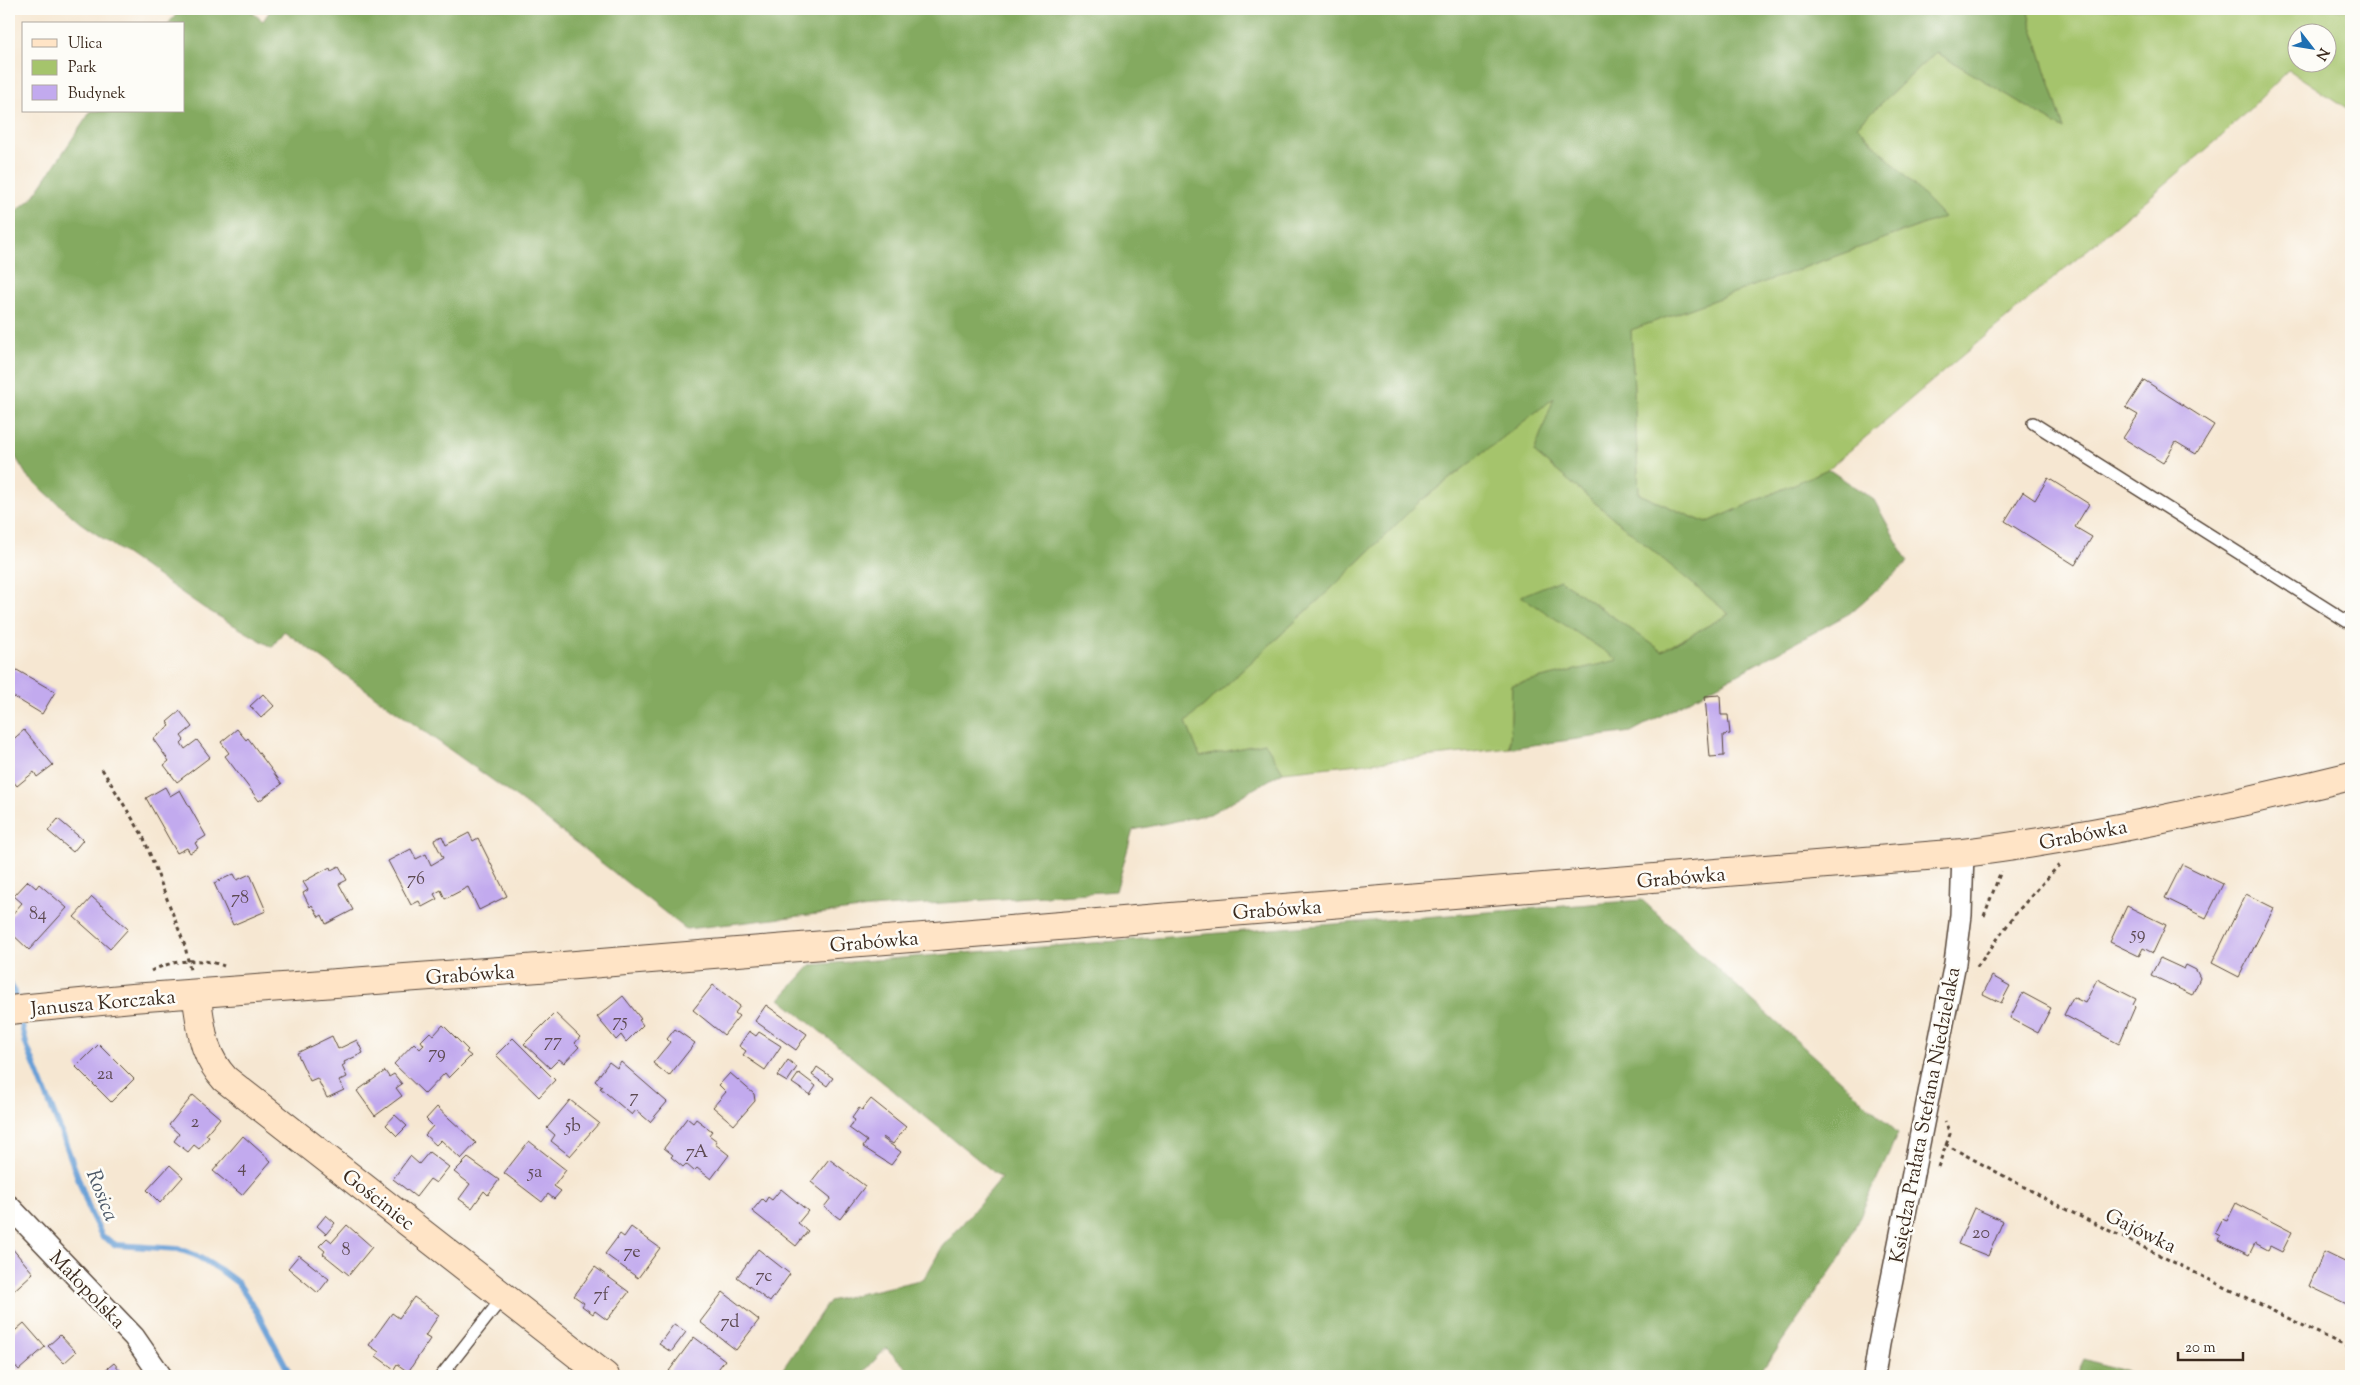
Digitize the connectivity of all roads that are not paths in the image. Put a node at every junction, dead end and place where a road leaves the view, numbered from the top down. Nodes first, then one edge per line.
1 (2033, 423) dead end
2 (2351, 624) edge
3 (2351, 776) edge
4 (1963, 853) junction
5 (196, 994) junction
6 (16, 1009) edge
7 (9, 1206) edge
8 (503, 1297) junction
9 (161, 1376) edge
10 (442, 1376) edge
11 (605, 1376) edge
12 (1874, 1376) edge

1 - 2 lane
3 - 4 street, Grabówka
4 - 5 street, Grabówka
4 - 12 street, Księdza Prałata Stefana Niedzielaka
5 - 6 street, Janusza Korczaka
5 - 8 street, Gościniec
7 - 9 street, Małopolska
8 - 10 lane
8 - 11 street, Gościniec

